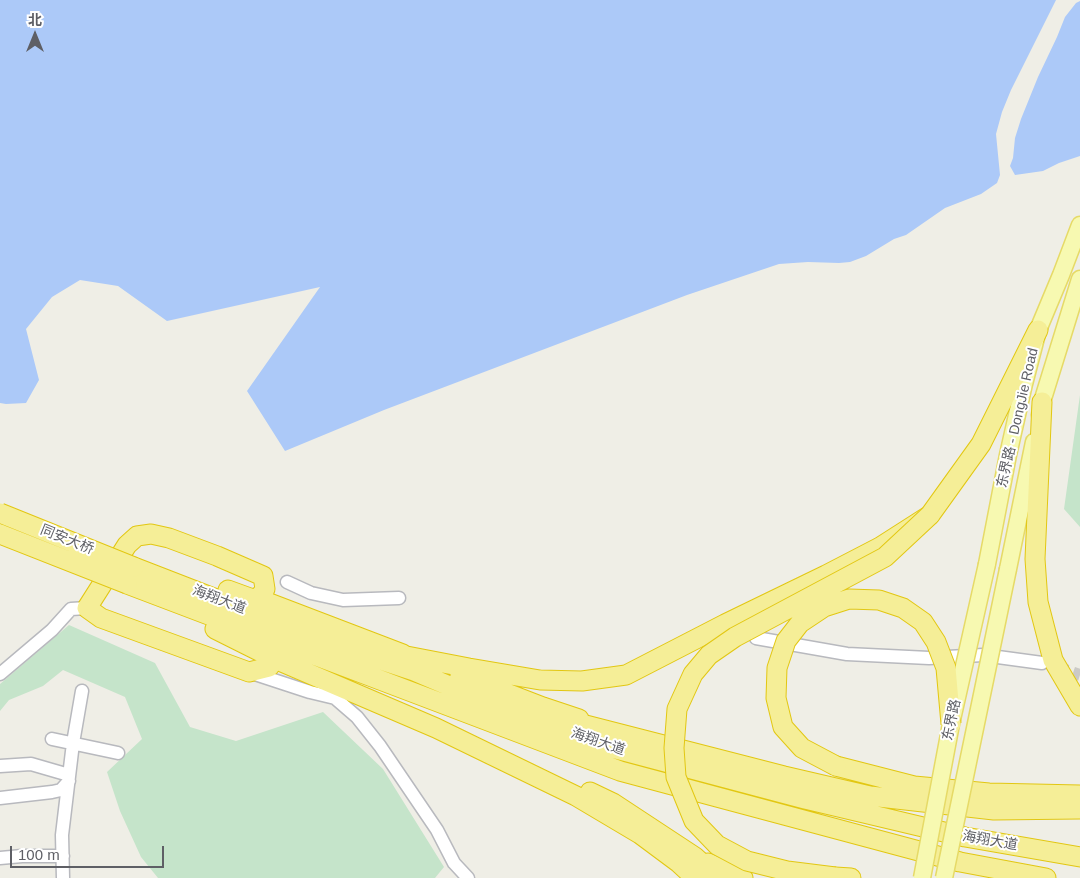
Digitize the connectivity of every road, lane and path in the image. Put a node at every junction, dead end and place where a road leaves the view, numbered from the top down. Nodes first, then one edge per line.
1 (1080, 226) edge
2 (1079, 281) edge
3 (1038, 330) junction
4 (1042, 402) junction
5 (0, 513) edge
6 (930, 515) junction
7 (0, 534) edge
8 (987, 564) joint
9 (134, 566) junction
10 (1008, 569) joint
11 (263, 576) junction
12 (287, 582) dead end
13 (127, 584) junction
14 (399, 598) dead end
15 (260, 599) junction
16 (87, 608) junction
17 (292, 611) junction
18 (756, 638) dead end
19 (330, 643) junction
20 (411, 657) junction
21 (275, 659) junction
22 (1042, 662) tunnel mouth
23 (249, 672) junction
24 (0, 674) edge
25 (82, 691) dead end
26 (466, 693) junction
27 (1080, 706) edge
28 (950, 724) junction
29 (436, 728) junction
30 (631, 737) junction
31 (52, 739) dead end
32 (74, 743) junction
33 (118, 753) dead end
34 (0, 766) edge
35 (69, 778) junction
36 (52, 792) junction
37 (1080, 795) edge
38 (0, 798) edge
39 (66, 801) junction
40 (1080, 809) edge
41 (63, 856) junction
42 (695, 857) junction
43 (1080, 857) edge
44 (0, 858) edge
45 (63, 878) edge
46 (468, 878) edge
47 (695, 878) edge
48 (718, 878) edge
49 (743, 878) edge
50 (842, 878) edge
51 (922, 878) edge
52 (944, 878) edge
53 (1046, 878) edge

1 - 3 main road, 东界路 - DongJie Road
2 - 4 main road, 东界路 - DongJie Road
3 - 6 highway
3 - 8 main road, 东界路 - DongJie Road
4 - 10 main road, 东界路 - DongJie Road
4 - 27 highway
5 - 9 highway, 同安大桥, bridge
6 - 20 highway, bridge
6 - 50 highway, bridge
7 - 13 highway, 同安大桥, bridge
8 - 28 main road, 东界路, bridge
9 - 15 highway
9 - 19 highway, 海翔大道
10 - 52 main road, 东界路, bridge
11 - 15 highway
11 - 16 highway
11 - 17 highway
12 - 14 street
13 - 21 highway
13 - 53 highway, 海翔大道
15 - 17 highway
16 - 23 highway
16 - 24 street
17 - 20 highway
18 - 22 street
19 - 20 highway
19 - 26 highway, 海翔大道
20 - 30 highway
21 - 23 highway
21 - 29 highway
23 - 46 street
25 - 32 street
26 - 30 highway
26 - 43 highway, 海翔大道
28 - 37 highway, bridge
28 - 51 main road, 东界路, bridge
29 - 42 highway
29 - 47 highway
30 - 40 highway
31 - 32 street
32 - 33 street
32 - 35 street
34 - 35 street
35 - 36 street
35 - 39 street
36 - 38 street
36 - 39 street
39 - 41 street
41 - 44 street
41 - 45 street
42 - 48 highway
42 - 49 highway

